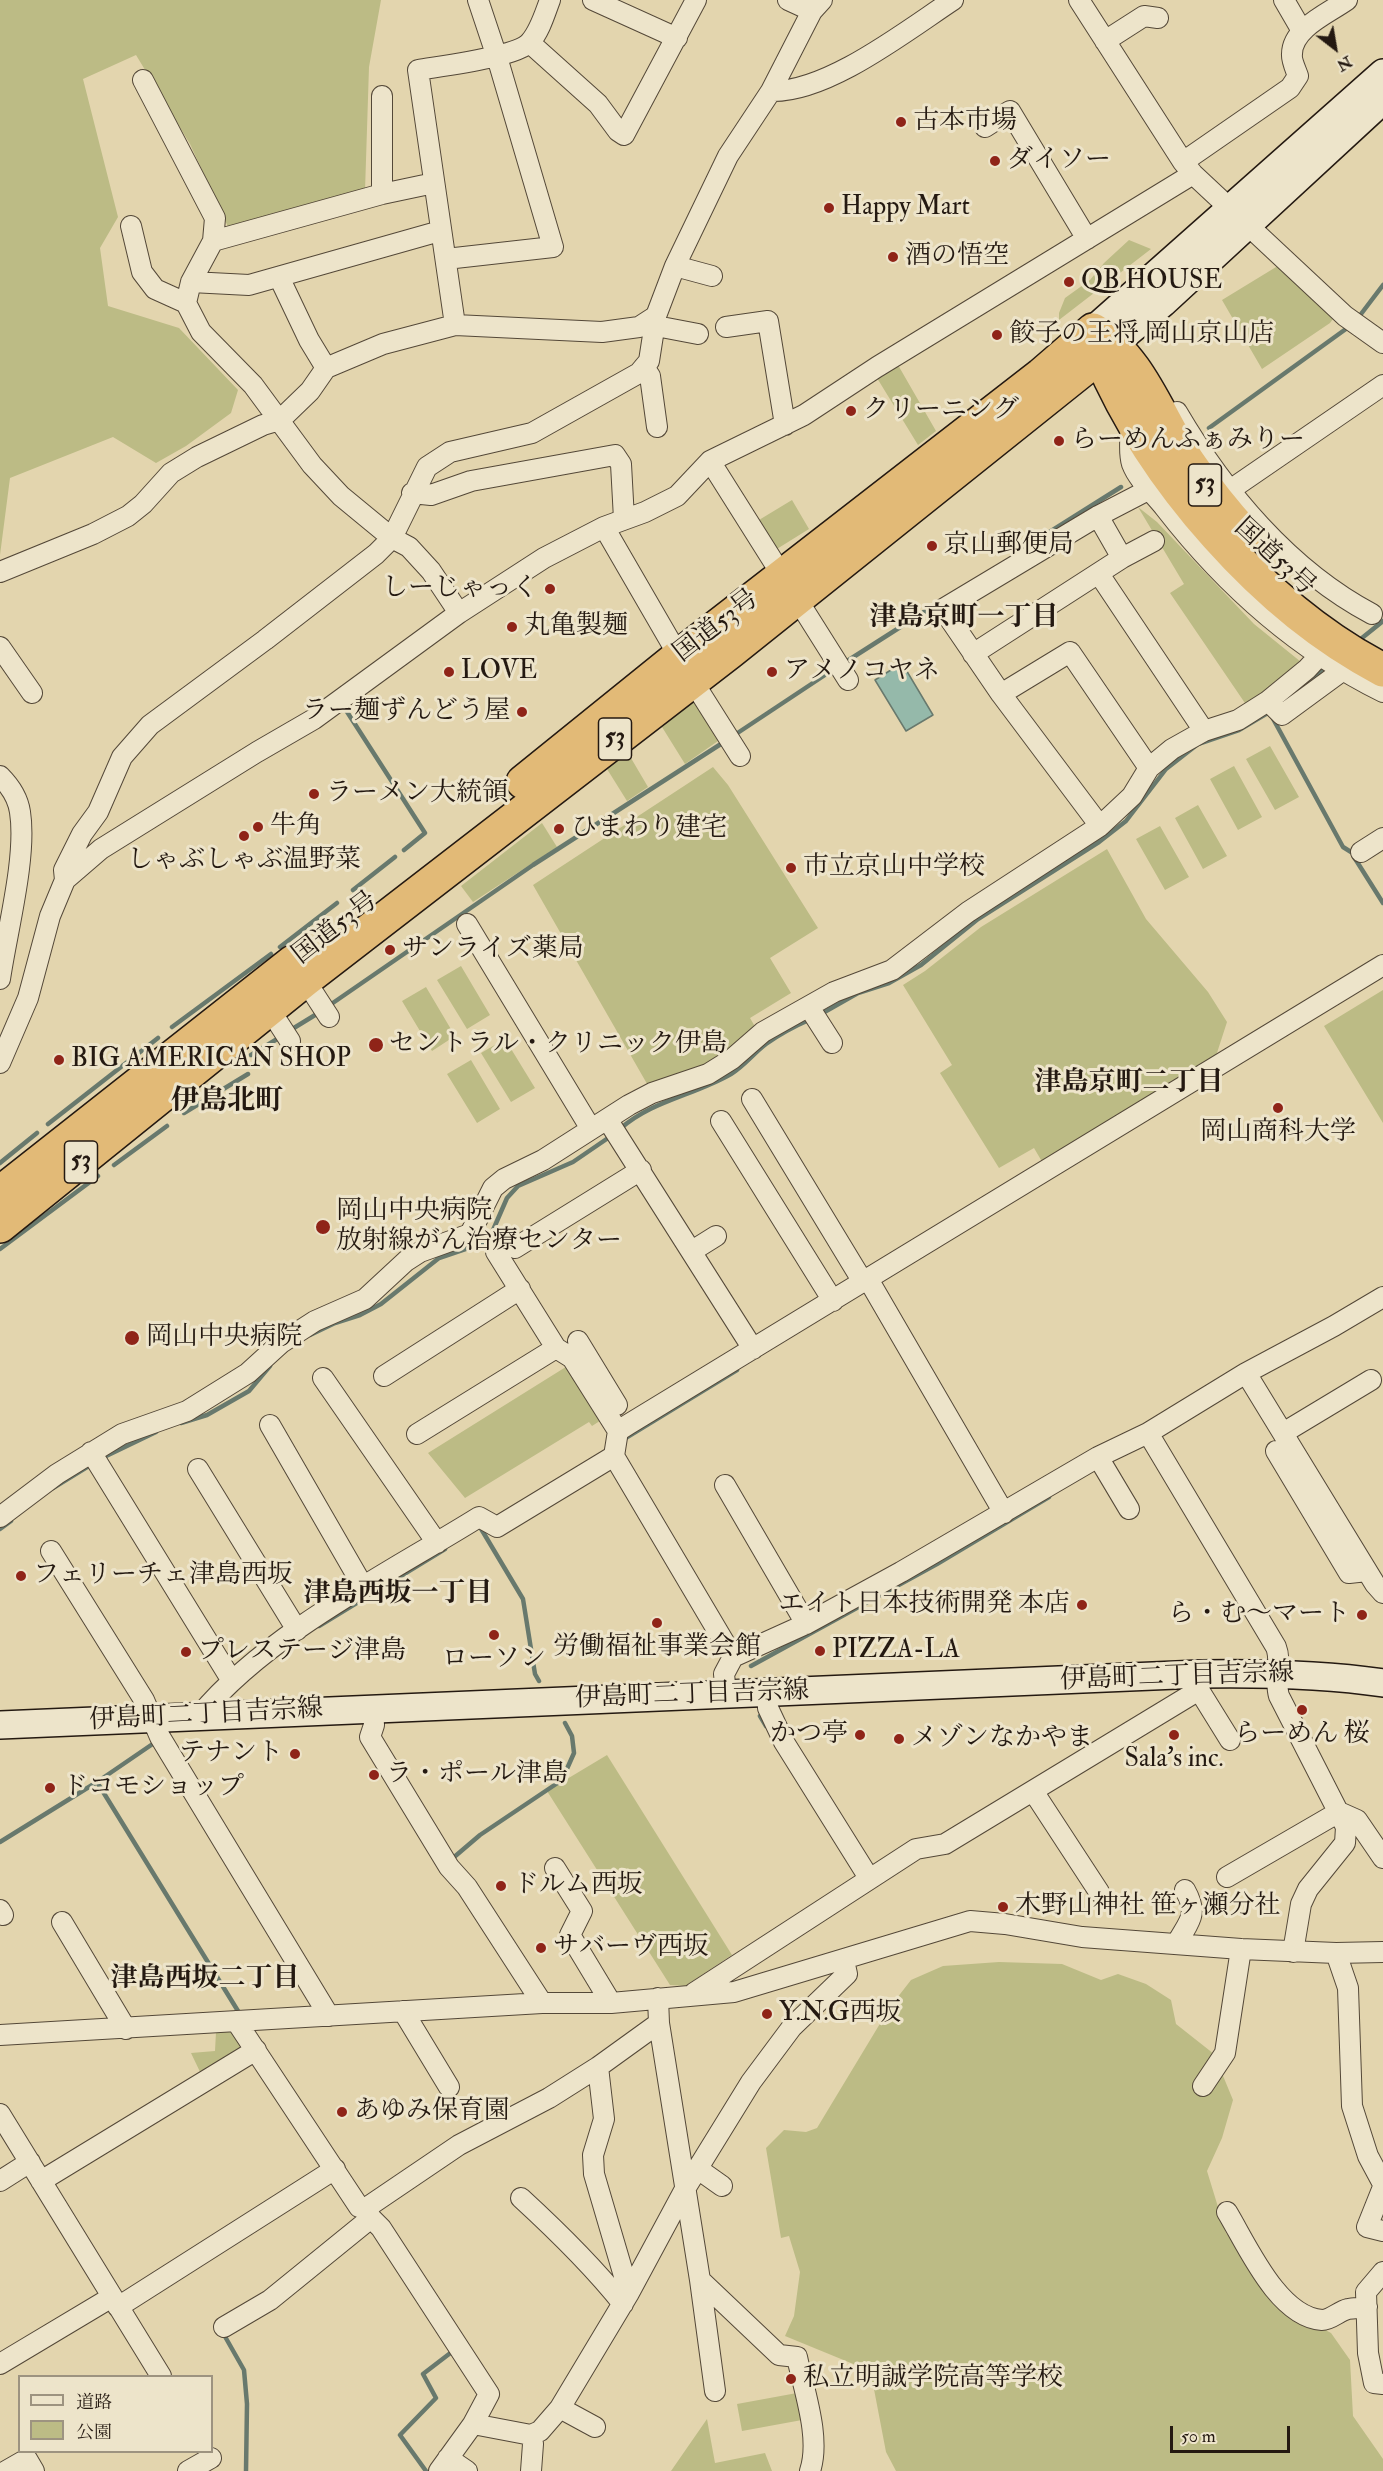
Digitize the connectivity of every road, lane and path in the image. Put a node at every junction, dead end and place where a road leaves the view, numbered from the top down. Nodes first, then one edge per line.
1 (478, 0) edge
2 (550, 0) edge
3 (592, 0) edge
4 (696, 0) edge
5 (788, 0) edge
6 (953, 0) edge
7 (1079, 0) edge
8 (1284, 0) edge
9 (1347, 0) edge
10 (817, 6) edge
11 (1158, 18) dead end
12 (1302, 31) junction
13 (677, 38) junction
14 (1105, 41) junction
15 (530, 43) junction
16 (497, 57) junction
17 (1383, 73) edge
18 (143, 80) dead end
19 (771, 91) junction
20 (382, 96) dead end
21 (1383, 100) edge
22 (985, 126) dead end
23 (1188, 168) junction
24 (434, 183) junction
25 (382, 194) junction
26 (1239, 217) junction
27 (132, 226) dead end
28 (440, 231) junction
29 (1087, 239) junction
30 (213, 241) junction
31 (446, 260) junction
32 (675, 266) junction
33 (712, 276) dead end
34 (279, 277) junction
35 (191, 282) junction
36 (186, 303) junction
37 (656, 321) junction
38 (455, 325) junction
39 (726, 327) dead end
40 (698, 334) dead end
41 (1102, 343) junction
42 (1383, 343) edge
43 (644, 367) junction
44 (326, 368) junction
45 (1067, 382) junction
46 (1383, 385) edge
47 (1113, 388) junction
48 (1131, 417) junction
49 (280, 420) junction
50 (785, 425) junction
51 (657, 427) dead end
52 (710, 462) junction
53 (1150, 489) junction
54 (1230, 490) junction
55 (412, 494) junction
56 (1098, 516) junction
57 (624, 519) junction
58 (604, 527) junction
59 (392, 538) junction
60 (1154, 541) dead end
61 (1122, 558) junction
62 (0, 572) edge
63 (1099, 574) junction
64 (789, 587) junction
65 (459, 613) junction
66 (1354, 637) edge
67 (0, 647) edge
68 (973, 654) junction
69 (686, 668) junction
70 (842, 670) dead end
71 (1383, 670) edge
72 (1383, 692) edge
73 (32, 693) dead end
74 (1001, 694) junction
75 (1272, 705) junction
76 (1204, 731) junction
77 (733, 745) dead end
78 (1149, 768) junction
79 (0, 776) edge
80 (1100, 826) junction
81 (1383, 838) edge
82 (1361, 852) dead end
83 (65, 880) junction
84 (467, 924) dead end
85 (1383, 965) edge
86 (0, 979) edge
87 (813, 1013) junction
88 (832, 1043) dead end
89 (0, 1063) edge
90 (155, 1087) junction
91 (752, 1100) dead end
92 (721, 1120) dead end
93 (607, 1127) junction
94 (641, 1170) junction
95 (0, 1193) edge
96 (0, 1226) edge
97 (716, 1236) dead end
98 (692, 1251) junction
99 (870, 1284) junction
100 (519, 1289) junction
101 (1383, 1297) edge
102 (833, 1301) junction
103 (578, 1341) dead end
104 (556, 1348) junction
105 (753, 1349) junction
106 (1246, 1373) junction
107 (384, 1376) dead end
108 (323, 1378) dead end
109 (1371, 1380) dead end
110 (270, 1425) dead end
111 (1148, 1433) junction
112 (417, 1434) dead end
113 (618, 1440) junction
114 (1280, 1442) junction
115 (1098, 1457) junction
116 (96, 1460) junction
117 (198, 1469) dead end
118 (725, 1485) dead end
119 (1130, 1509) dead end
120 (1004, 1513) junction
121 (0, 1517) edge
122 (437, 1543) junction
123 (51, 1551) dead end
124 (364, 1588) junction
125 (1383, 1592) edge
126 (806, 1624) junction
127 (297, 1630) junction
128 (733, 1657) junction
129 (1276, 1673) junction
130 (232, 1681) junction
131 (1199, 1682) junction
132 (1383, 1683) edge
133 (767, 1693) junction
134 (726, 1694) junction
135 (373, 1708) junction
136 (200, 1715) junction
137 (153, 1719) junction
138 (0, 1725) edge
139 (1230, 1740) dead end
140 (1033, 1791) junction
141 (1340, 1812) junction
142 (1383, 1858) edge
143 (555, 1868) dead end
144 (1227, 1877) dead end
145 (869, 1878) junction
146 (1185, 1890) dead end
147 (1099, 1892) dead end
148 (62, 1923) dead end
149 (1177, 1943) junction
150 (1241, 1949) junction
151 (1293, 1952) junction
152 (1383, 1952) edge
153 (1336, 1953) junction
154 (844, 1960) junction
155 (691, 1995) junction
156 (658, 1998) junction
157 (542, 2003) junction
158 (611, 2003) junction
159 (403, 2011) junction
160 (329, 2016) junction
161 (236, 2021) junction
162 (659, 2023) junction
163 (126, 2029) junction
164 (0, 2035) edge
165 (256, 2050) junction
166 (598, 2071) junction
167 (1203, 2086) dead end
168 (448, 2087) dead end
169 (0, 2114) edge
170 (1376, 2154) edge
171 (30, 2163) junction
172 (335, 2169) junction
173 (698, 2169) junction
174 (0, 2181) edge
175 (41, 2181) junction
176 (1383, 2185) edge
177 (722, 2186) dead end
178 (685, 2189) junction
179 (521, 2198) dead end
180 (1227, 2212) dead end
181 (368, 2213) junction
182 (1383, 2231) edge
183 (1383, 2272) edge
184 (700, 2280) junction
185 (626, 2298) junction
186 (115, 2302) junction
187 (1366, 2307) junction
188 (224, 2327) dead end
189 (0, 2364) edge
190 (160, 2375) edge
191 (1383, 2384) edge
192 (715, 2391) dead end
193 (560, 2408) junction
194 (473, 2424) junction
195 (595, 2427) dead end
196 (531, 2435) junction
197 (212, 2460) edge
198 (443, 2465) edge
199 (6, 2471) edge
200 (34, 2471) edge
201 (188, 2471) edge
202 (466, 2471) edge
203 (531, 2471) edge
204 (810, 2471) edge

1 - 16 street
2 - 15 street
3 - 13 street
4 - 13 street
5 - 10 street
6 - 19 street
7 - 14 street
8 - 12 street
9 - 12 street
10 - 19 street
11 - 14 street
12 - 23 street
13 - 15 street
14 - 23 street
15 - 16 street
16 - 24 street
16 - 31 street
17 - 26 street
18 - 30 street
19 - 32 street
20 - 25 street
21 - 26 street
22 - 29 street
23 - 26 street
23 - 29 street
24 - 25 street
24 - 28 street
25 - 30 street
26 - 41 street
26 - 42 street
27 - 36 street
28 - 31 street
28 - 34 street
29 - 50 street
30 - 35 street
31 - 38 street
32 - 33 street
32 - 37 street
34 - 35 street
34 - 44 street
35 - 36 street
36 - 49 street
37 - 38 street
37 - 40 street
37 - 43 street
38 - 44 street
39 - 50 street
41 - 45 highway, 53
41 - 47 highway, 53
41 - 54 street
41 - 64 highway, 国道53号 / 53
41 - 66 highway, 国道53号 / 53
43 - 51 street
43 - 55 street
44 - 49 street
45 - 47 highway
45 - 64 highway, 国道53号 / 53
46 - 54 street
47 - 48 highway, 国道53号 / 53
48 - 53 street
48 - 66 highway, 国道53号 / 53
49 - 59 street
49 - 62 street
50 - 52 street
52 - 57 street
52 - 64 street
53 - 56 street
53 - 66 street
54 - 66 street
55 - 57 street
55 - 59 street
56 - 61 street
56 - 68 street
57 - 58 street
58 - 65 street
58 - 69 street
59 - 65 street
59 - 83 street
60 - 61 street
61 - 63 street
63 - 68 street
63 - 76 street
64 - 69 highway, 国道53号 / 53
64 - 70 street
65 - 83 street
66 - 71 highway, 国道53号 / 53
66 - 72 street
66 - 75 street
66 - 75 street
67 - 73 street
68 - 74 street
69 - 77 street
69 - 90 highway, 国道53号 / 53
69 - 90 highway, 国道53号 / 53
74 - 78 street
74 - 80 street
75 - 76 street
76 - 78 street
78 - 80 street
79 - 86 street
80 - 87 street
81 - 82 street
83 - 89 street
84 - 93 street
85 - 99 street
87 - 88 street
87 - 93 street
90 - 95 highway, 国道53号 / 53
90 - 96 highway, 国道53号 / 53
91 - 99 street
92 - 102 street
93 - 94 street
93 - 116 street
94 - 98 street
94 - 100 street
97 - 98 street
98 - 105 street
99 - 102 street
99 - 120 street
100 - 104 street
100 - 107 street
101 - 106 street
102 - 105 street
103 - 113 street
104 - 112 street
104 - 113 street
105 - 113 street
106 - 111 street
106 - 114 street
108 - 122 street
109 - 114 street
110 - 124 street
111 - 115 street
111 - 129 street
113 - 122 street
113 - 128 street
114 - 125 street
115 - 119 street
115 - 120 street
116 - 121 street
116 - 130 street
117 - 127 street
118 - 126 street
120 - 126 street
122 - 124 street
123 - 137 street
124 - 127 street
126 - 128 street
127 - 130 street
128 - 134 street
129 - 131 street, 伊島町二丁目吉宗線
129 - 132 street, 伊島町二丁目吉宗線
129 - 141 street
130 - 136 street
131 - 133 street, 伊島町二丁目吉宗線
131 - 139 street
131 - 140 street
133 - 134 street, 伊島町二丁目吉宗線
133 - 145 street
134 - 135 street, 伊島町二丁目吉宗線
135 - 136 street, 伊島町二丁目吉宗線
135 - 157 street
136 - 137 street, 伊島町二丁目吉宗線
137 - 138 street, 伊島町二丁目吉宗線
137 - 160 street
140 - 145 street
140 - 147 street
141 - 142 street
141 - 144 street
141 - 151 street
143 - 158 street
145 - 155 street
146 - 149 street
148 - 163 street
149 - 150 street
149 - 154 street
150 - 151 street
150 - 167 street
151 - 153 street
152 - 153 street
153 - 170 street
154 - 155 street
154 - 173 street
155 - 156 street
156 - 158 street
156 - 162 street
157 - 158 street
157 - 159 street
159 - 160 street
159 - 168 street
160 - 161 street
161 - 163 street
161 - 165 street
162 - 166 street
162 - 178 street
163 - 164 street
165 - 172 street
165 - 175 street
166 - 181 street
166 - 185 street
169 - 171 street
170 - 176 street
171 - 174 street
171 - 175 street
172 - 181 street
172 - 186 street
173 - 177 street
173 - 178 street
175 - 186 street
176 - 182 street
178 - 184 street
178 - 185 street
179 - 185 street
180 - 187 street
181 - 188 street
181 - 194 street
183 - 187 street
184 - 192 street
184 - 204 street
185 - 193 street
186 - 189 street
186 - 190 street
187 - 191 street
193 - 195 street
193 - 196 street
194 - 196 street
194 - 198 street
196 - 203 street
197 - 201 street
198 - 202 street
199 - 200 street

